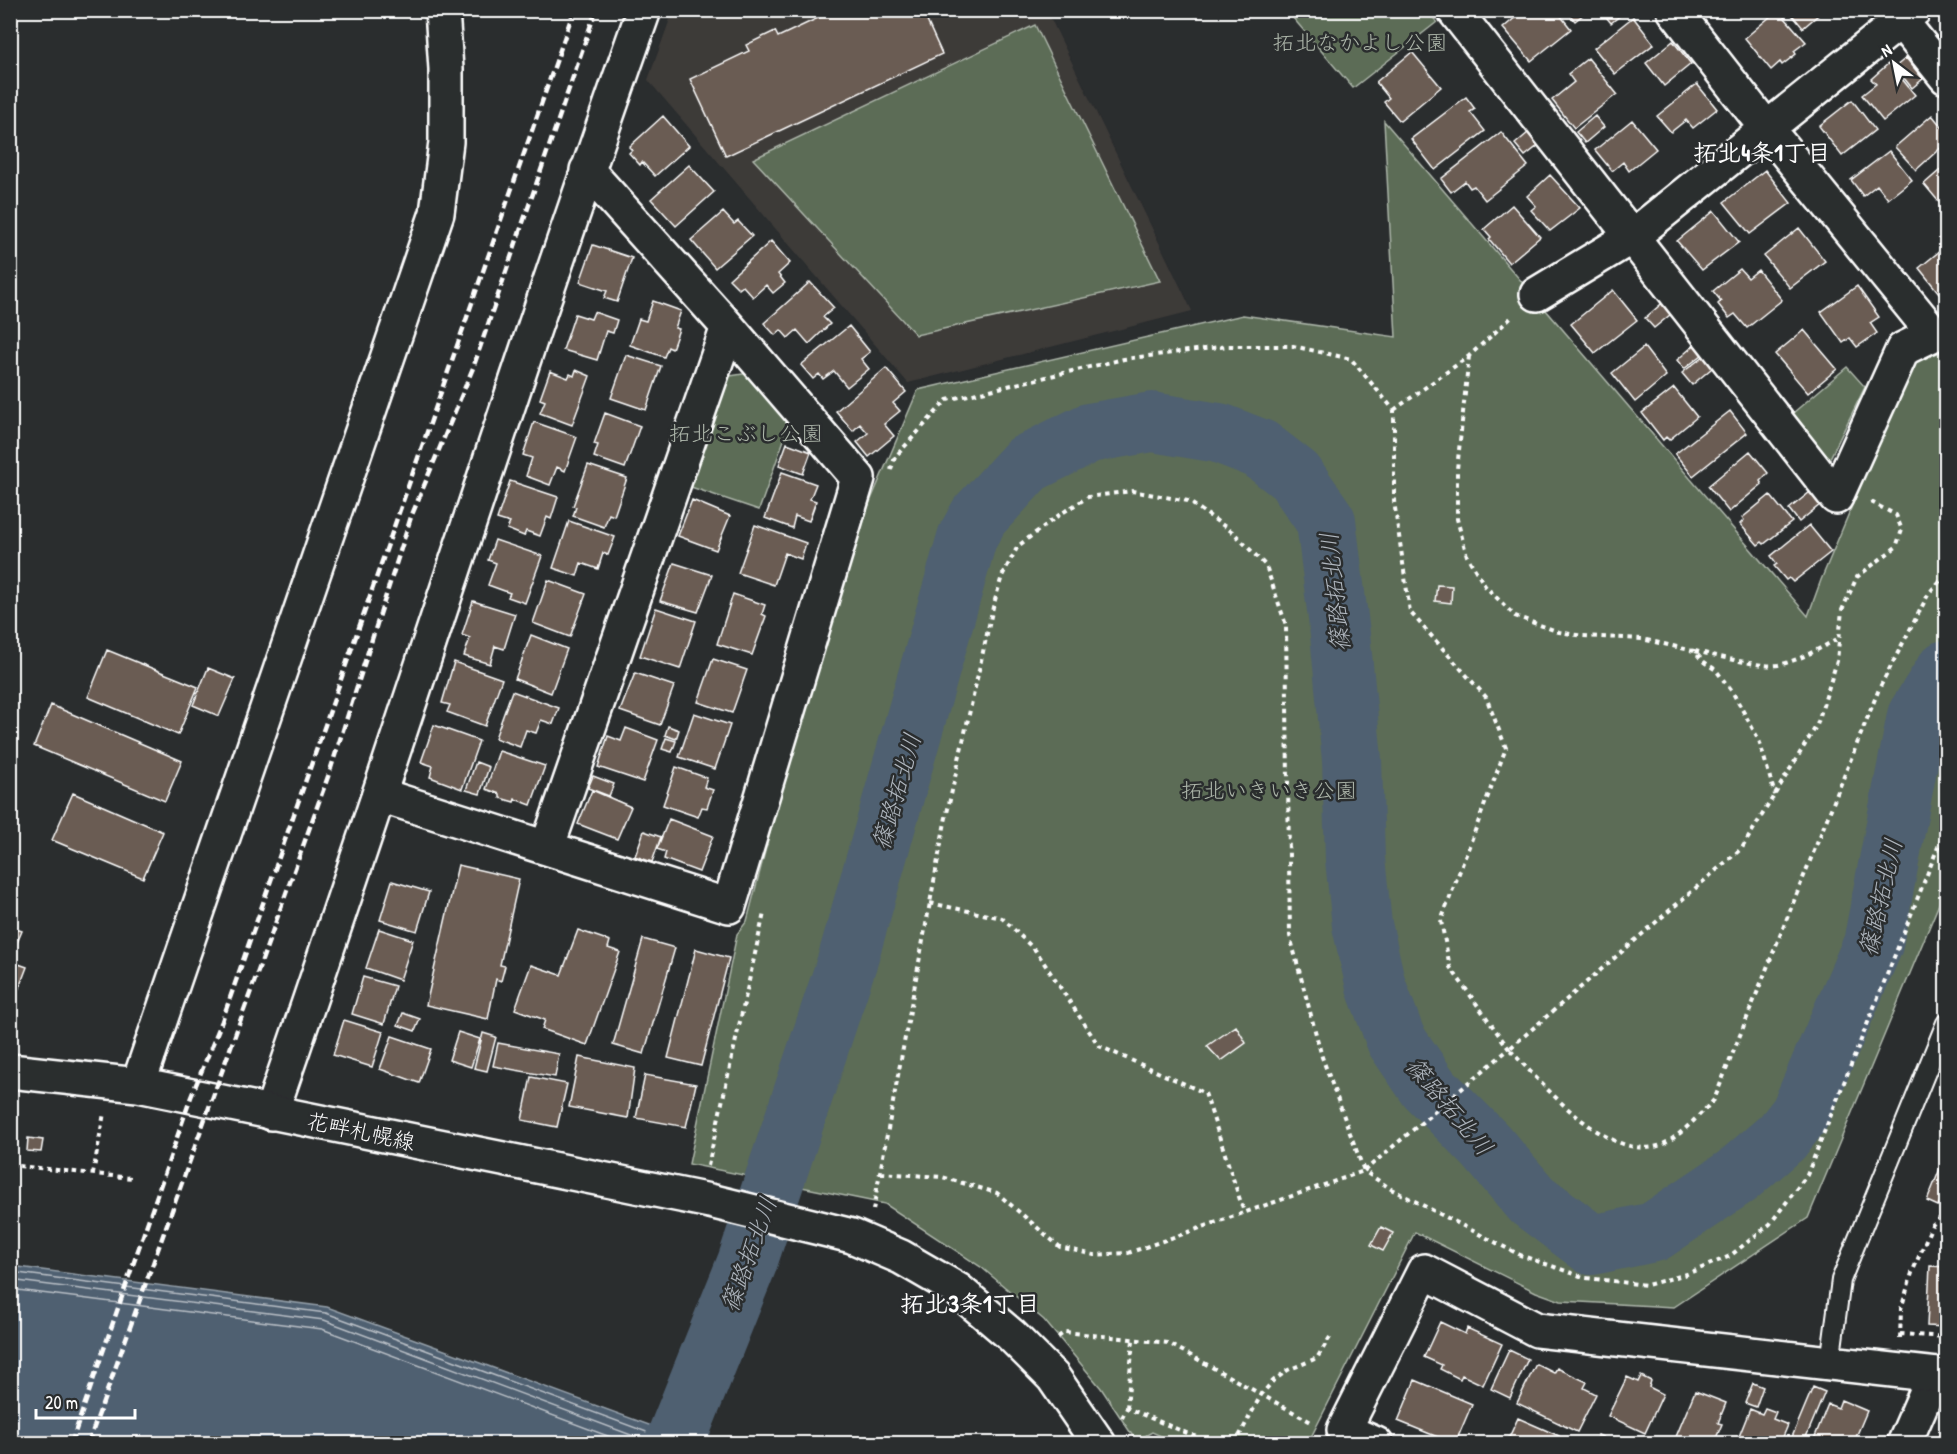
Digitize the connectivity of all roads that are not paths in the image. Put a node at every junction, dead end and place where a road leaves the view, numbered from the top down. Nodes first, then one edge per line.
1 (442, 10) edge
2 (644, 10) edge
3 (1454, 10) edge
4 (1674, 10) edge
5 (1902, 14) edge
6 (1947, 77) edge
7 (1767, 129) junction
8 (587, 170) junction
9 (1633, 236) junction
10 (1537, 294) road end
11 (728, 327) junction
12 (1940, 331) edge
13 (380, 795) junction
14 (547, 848) junction
15 (1947, 1023) edge
16 (10, 1071) edge
17 (123, 1084) junction
18 (271, 1113) junction
19 (1830, 1363) junction
20 (1940, 1376) edge
21 (1108, 1435) edge
22 (1376, 1443) edge
23 (1904, 1443) edge

1 - 17 street
2 - 8 street
3 - 9 street
4 - 7 street
5 - 6 street
5 - 7 street
7 - 9 street
7 - 12 street
8 - 11 street
8 - 13 street
9 - 10 street
9 - 12 street
11 - 14 street
11 - 14 street
13 - 14 street
13 - 18 street
15 - 19 lane
16 - 17 street, 花畔札幌線
17 - 18 street, 花畔札幌線
18 - 21 street, 花畔札幌線
19 - 20 street
19 - 22 street
20 - 23 street

